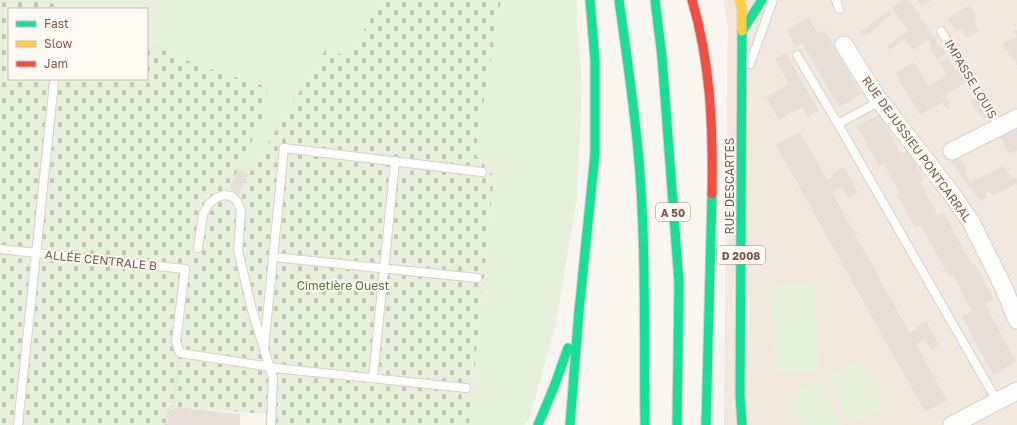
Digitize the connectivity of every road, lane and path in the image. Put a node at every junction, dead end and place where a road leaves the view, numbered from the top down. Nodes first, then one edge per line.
1 (590, 0) edge
2 (619, 0) edge
3 (655, 0) edge
4 (692, 0) edge
5 (740, 0) edge
6 (762, 0) edge
7 (773, 0) edge
8 (836, 0) edge
9 (839, 9) dead end
10 (742, 31) junction
11 (941, 31) dead end
12 (844, 45) dead end
13 (797, 55) dead end
14 (54, 83) dead end
15 (742, 85) junction
16 (880, 101) junction
17 (1017, 118) edge
18 (838, 124) junction
19 (1000, 127) junction
20 (952, 151) dead end
21 (395, 161) junction
22 (482, 172) dead end
23 (198, 248) dead end
24 (0, 249) edge
25 (36, 253) junction
26 (273, 257) junction
27 (384, 269) junction
28 (477, 278) dead end
29 (579, 311) junction
30 (1017, 320) edge
31 (264, 349) junction
32 (180, 353) junction
33 (270, 366) junction
34 (373, 378) junction
35 (466, 388) dead end
36 (1017, 391) edge
37 (997, 401) junction
38 (18, 425) edge
39 (166, 425) edge
40 (271, 425) edge
41 (538, 425) edge
42 (570, 425) edge
43 (645, 425) edge
44 (677, 425) edge
45 (706, 425) edge
46 (742, 425) edge
47 (952, 425) edge

1 - 29 main road
2 - 43 main road, A 50
3 - 44 main road, A 50
4 - 45 main road
5 - 10 main road, D 2008
6 - 10 main road
7 - 15 lane
8 - 9 lane
10 - 15 main road, RUE DESCARTES / D 2008
11 - 19 lane, IMPASSE LOUIS
12 - 16 street, RUE DEJUSSIEU PONTCARRAL
13 - 18 lane
14 - 25 lane
15 - 46 main road, RUE DESCARTES / D 2008
16 - 18 lane
16 - 30 street, RUE DEJUSSIEU PONTCARRAL
17 - 19 street
18 - 37 lane
19 - 20 street
21 - 22 lane
21 - 26 lane
21 - 27 lane
23 - 31 lane
24 - 25 lane, ALLÉE CENTRALE B
25 - 32 lane, ALLÉE CENTRALE B
25 - 38 lane
26 - 27 lane
26 - 31 lane
27 - 28 lane
27 - 34 lane
29 - 41 main road
29 - 42 main road
31 - 33 lane
32 - 33 lane
32 - 39 path
33 - 34 lane
33 - 40 lane
34 - 35 lane
36 - 37 street
37 - 47 street

